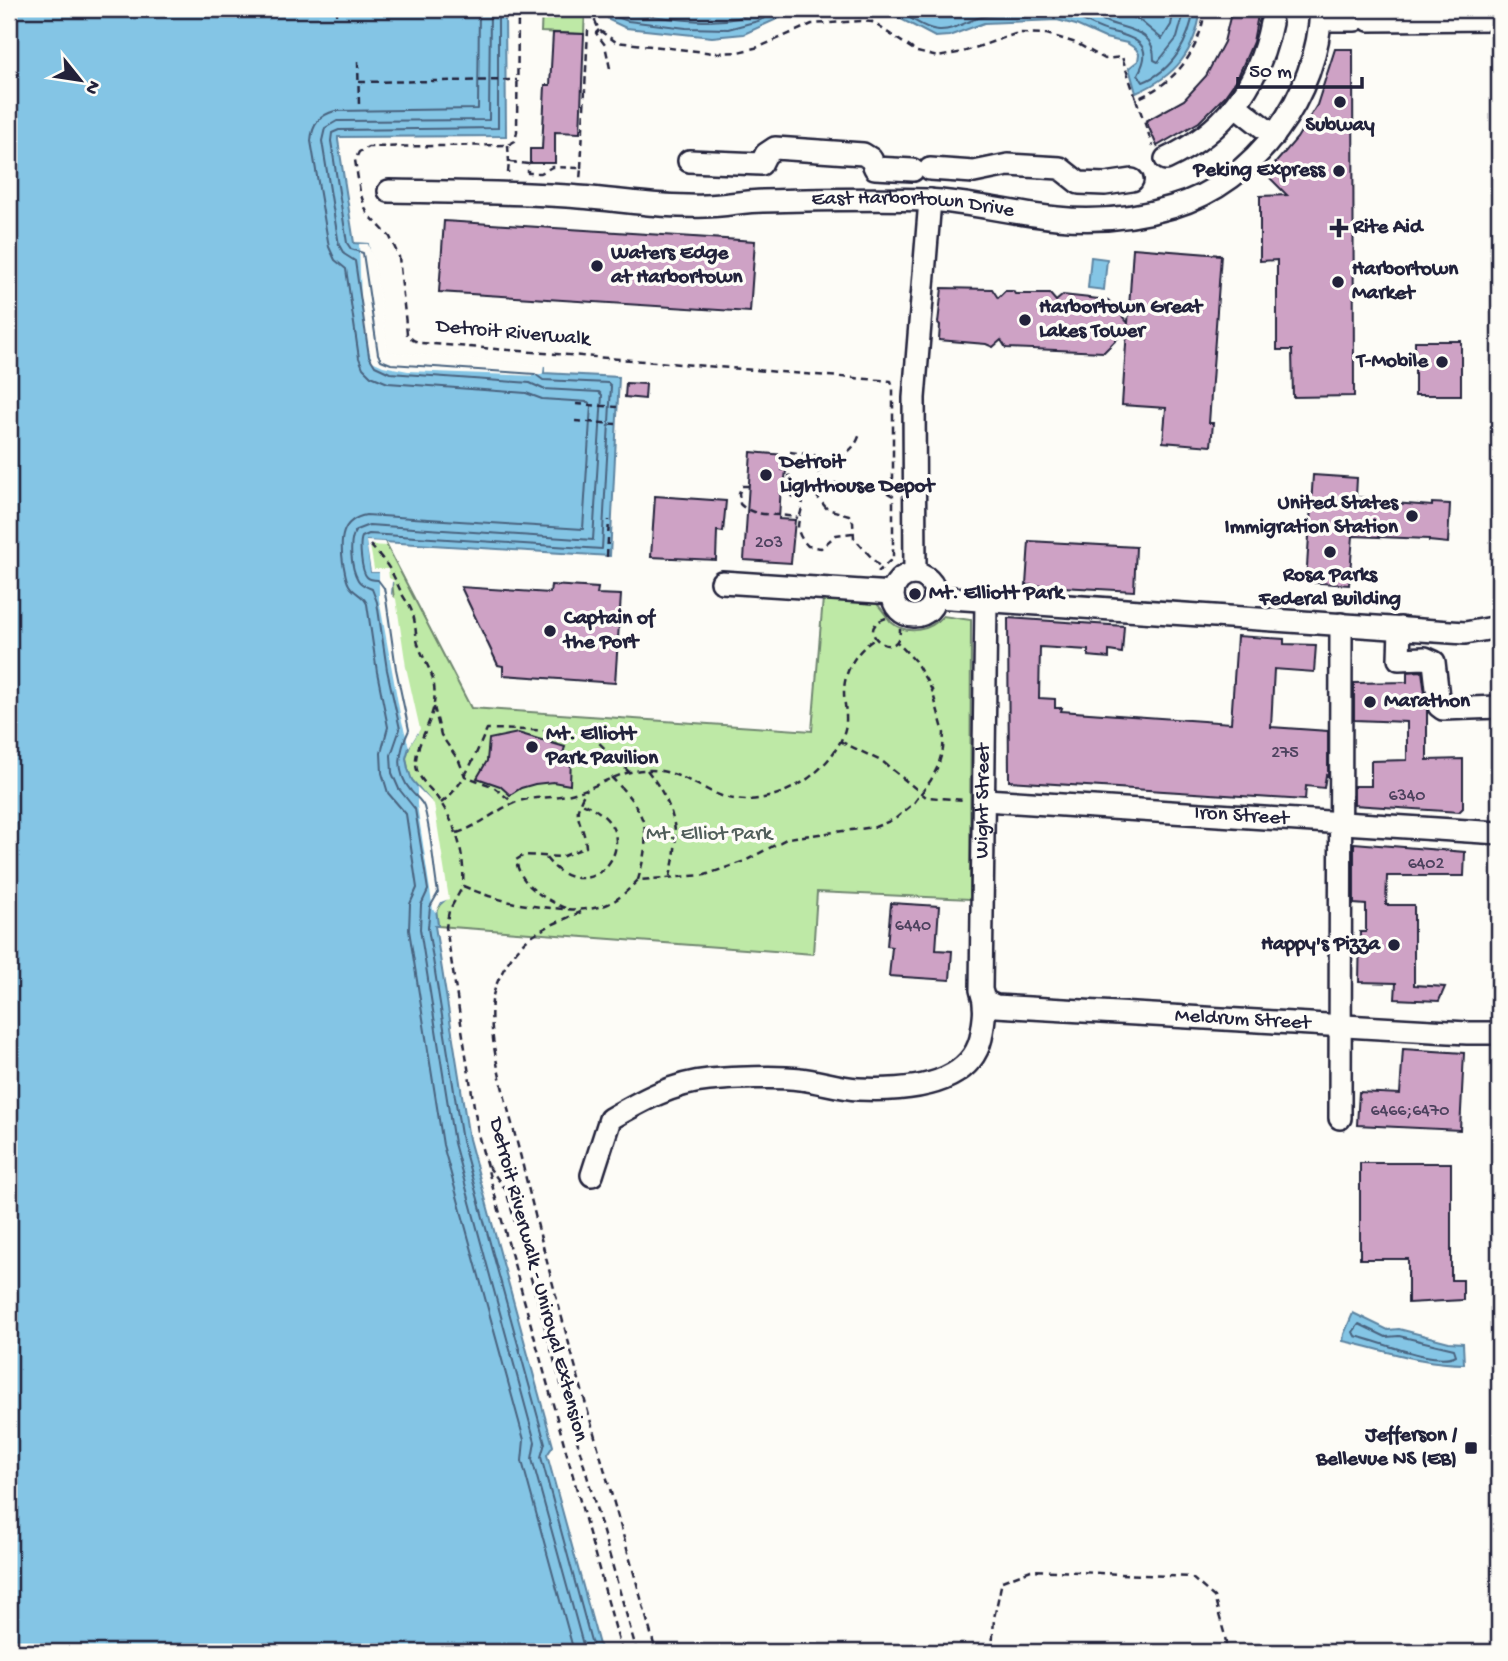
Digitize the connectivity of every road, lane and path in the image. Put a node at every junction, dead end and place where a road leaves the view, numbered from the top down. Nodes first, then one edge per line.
1 (337, 9) edge
2 (518, 9) edge
3 (590, 9) edge
4 (869, 9) edge
5 (1205, 9) edge
6 (1321, 14) edge
7 (337, 15) dead end
8 (1499, 19) edge
9 (872, 22) junction
10 (1271, 23) dead end
11 (597, 31) junction
12 (358, 61) dead end
13 (611, 73) dead end
14 (517, 80) junction
15 (359, 82) junction
16 (359, 106) dead end
17 (1236, 106) junction
18 (1274, 136) junction
19 (508, 145) junction
20 (1166, 159) dead end
21 (689, 161) dead end
22 (509, 162) junction
23 (761, 164) junction
24 (875, 167) junction
25 (581, 168) junction
26 (989, 169) junction
27 (1132, 180) dead end
28 (1079, 183) junction
29 (389, 191) dead end
30 (508, 192) junction
31 (580, 197) junction
32 (874, 200) junction
33 (930, 200) junction
34 (761, 201) junction
35 (987, 208) junction
36 (1076, 220) junction
37 (576, 404) dead end
38 (618, 407) dead end
39 (575, 421) dead end
40 (904, 422) junction
41 (616, 424) dead end
42 (860, 433) dead end
43 (790, 464) junction
44 (828, 464) junction
45 (818, 471) junction
46 (822, 482) junction
47 (749, 486) dead end
48 (884, 487) junction
49 (814, 494) junction
50 (803, 497) junction
51 (772, 513) junction
52 (771, 519) dead end
53 (799, 519) junction
54 (609, 520) dead end
55 (853, 533) junction
56 (370, 545) dead end
57 (607, 557) dead end
58 (881, 568) junction
59 (915, 574) junction
60 (877, 575) dead end
61 (722, 582) dead end
62 (893, 593) junction
63 (936, 597) junction
64 (986, 600) junction
65 (886, 618) dead end
66 (1340, 624) junction
67 (1499, 627) edge
68 (1400, 628) junction
69 (900, 629) dead end
70 (875, 639) junction
71 (897, 642) junction
72 (434, 705) junction
73 (1499, 707) edge
74 (840, 741) junction
75 (647, 769) junction
76 (629, 772) junction
77 (465, 776) junction
78 (611, 777) junction
79 (587, 789) junction
80 (922, 793) junction
81 (977, 800) junction
82 (579, 802) junction
83 (442, 803) junction
84 (514, 803) junction
85 (1341, 824) junction
86 (457, 832) junction
87 (1499, 833) edge
88 (545, 857) junction
89 (670, 877) junction
90 (638, 880) junction
91 (463, 886) junction
92 (566, 909) junction
93 (587, 910) junction
94 (985, 1001) junction
95 (1340, 1025) junction
96 (1499, 1033) edge
97 (1340, 1118) dead end
98 (486, 1163) junction
99 (592, 1175) dead end
100 (622, 1652) edge
101 (636, 1652) edge
102 (656, 1652) edge
103 (992, 1652) edge
104 (1227, 1652) edge
105 (1343, 1652) edge
106 (1464, 1652) edge

1 - 7 path
2 - 14 path
3 - 11 path
4 - 9 path
5 - 9 path
6 - 8 street
6 - 18 street, East Harbortown Drive
9 - 11 path
10 - 17 street
11 - 13 path
11 - 25 path
12 - 15 path
14 - 15 path
14 - 19 path
15 - 16 path
17 - 18 street
17 - 20 street
18 - 36 street, East Harbortown Drive
19 - 22 path
19 - 40 path, Detroit Riverwalk
21 - 23 street
22 - 25 path
22 - 30 path
23 - 24 street
23 - 34 street
24 - 26 street
24 - 32 street
25 - 31 path
26 - 28 street
26 - 35 street
27 - 28 street
28 - 36 street
29 - 30 street, East Harbortown Drive
30 - 31 street, East Harbortown Drive
31 - 34 street, East Harbortown Drive
32 - 33 street, East Harbortown Drive
32 - 34 street, East Harbortown Drive
33 - 35 street, East Harbortown Drive
33 - 40 street
35 - 36 street, East Harbortown Drive
37 - 38 path
39 - 41 path
40 - 48 path, Detroit Riverwalk
40 - 59 street
42 - 44 path
43 - 44 path
43 - 45 path
43 - 50 path
44 - 45 path
45 - 46 path
46 - 48 path
46 - 49 path
47 - 51 path
48 - 58 path
49 - 50 path
49 - 55 path
50 - 53 path
51 - 52 path
51 - 53 path
53 - 55 path
54 - 57 path
55 - 58 path
56 - 72 path
58 - 60 path
59 - 62 street
59 - 63 street
61 - 62 street
62 - 63 street
63 - 64 street
64 - 66 street
64 - 81 street, Wight Street
65 - 70 path
66 - 68 street
66 - 85 street
67 - 68 street
68 - 73 street
69 - 71 path
70 - 71 path
70 - 74 path
71 - 80 path
72 - 77 path
72 - 83 path
74 - 75 path
74 - 80 path
75 - 76 path
75 - 89 path
76 - 77 path
76 - 78 path
77 - 83 path
77 - 84 path
78 - 79 path
78 - 90 path
79 - 82 path
79 - 84 path
80 - 81 path
80 - 89 path
81 - 85 street, Iron Street
81 - 94 street, Wight Street
82 - 88 path
82 - 88 path
83 - 86 path
84 - 86 path
85 - 87 street, Iron Street
85 - 95 street
86 - 91 path
88 - 92 path
89 - 90 path
90 - 93 path
91 - 92 path
91 - 98 path, Detroit Riverwalk - Uniroyal Extension
92 - 93 path
93 - 102 path
94 - 95 street, Meldrum Street
94 - 99 street, Wight Street
95 - 96 street, Meldrum Street
95 - 97 street
98 - 100 path, Detroit Riverwalk - Uniroyal Extension
98 - 101 path
103 - 104 path
105 - 106 path

